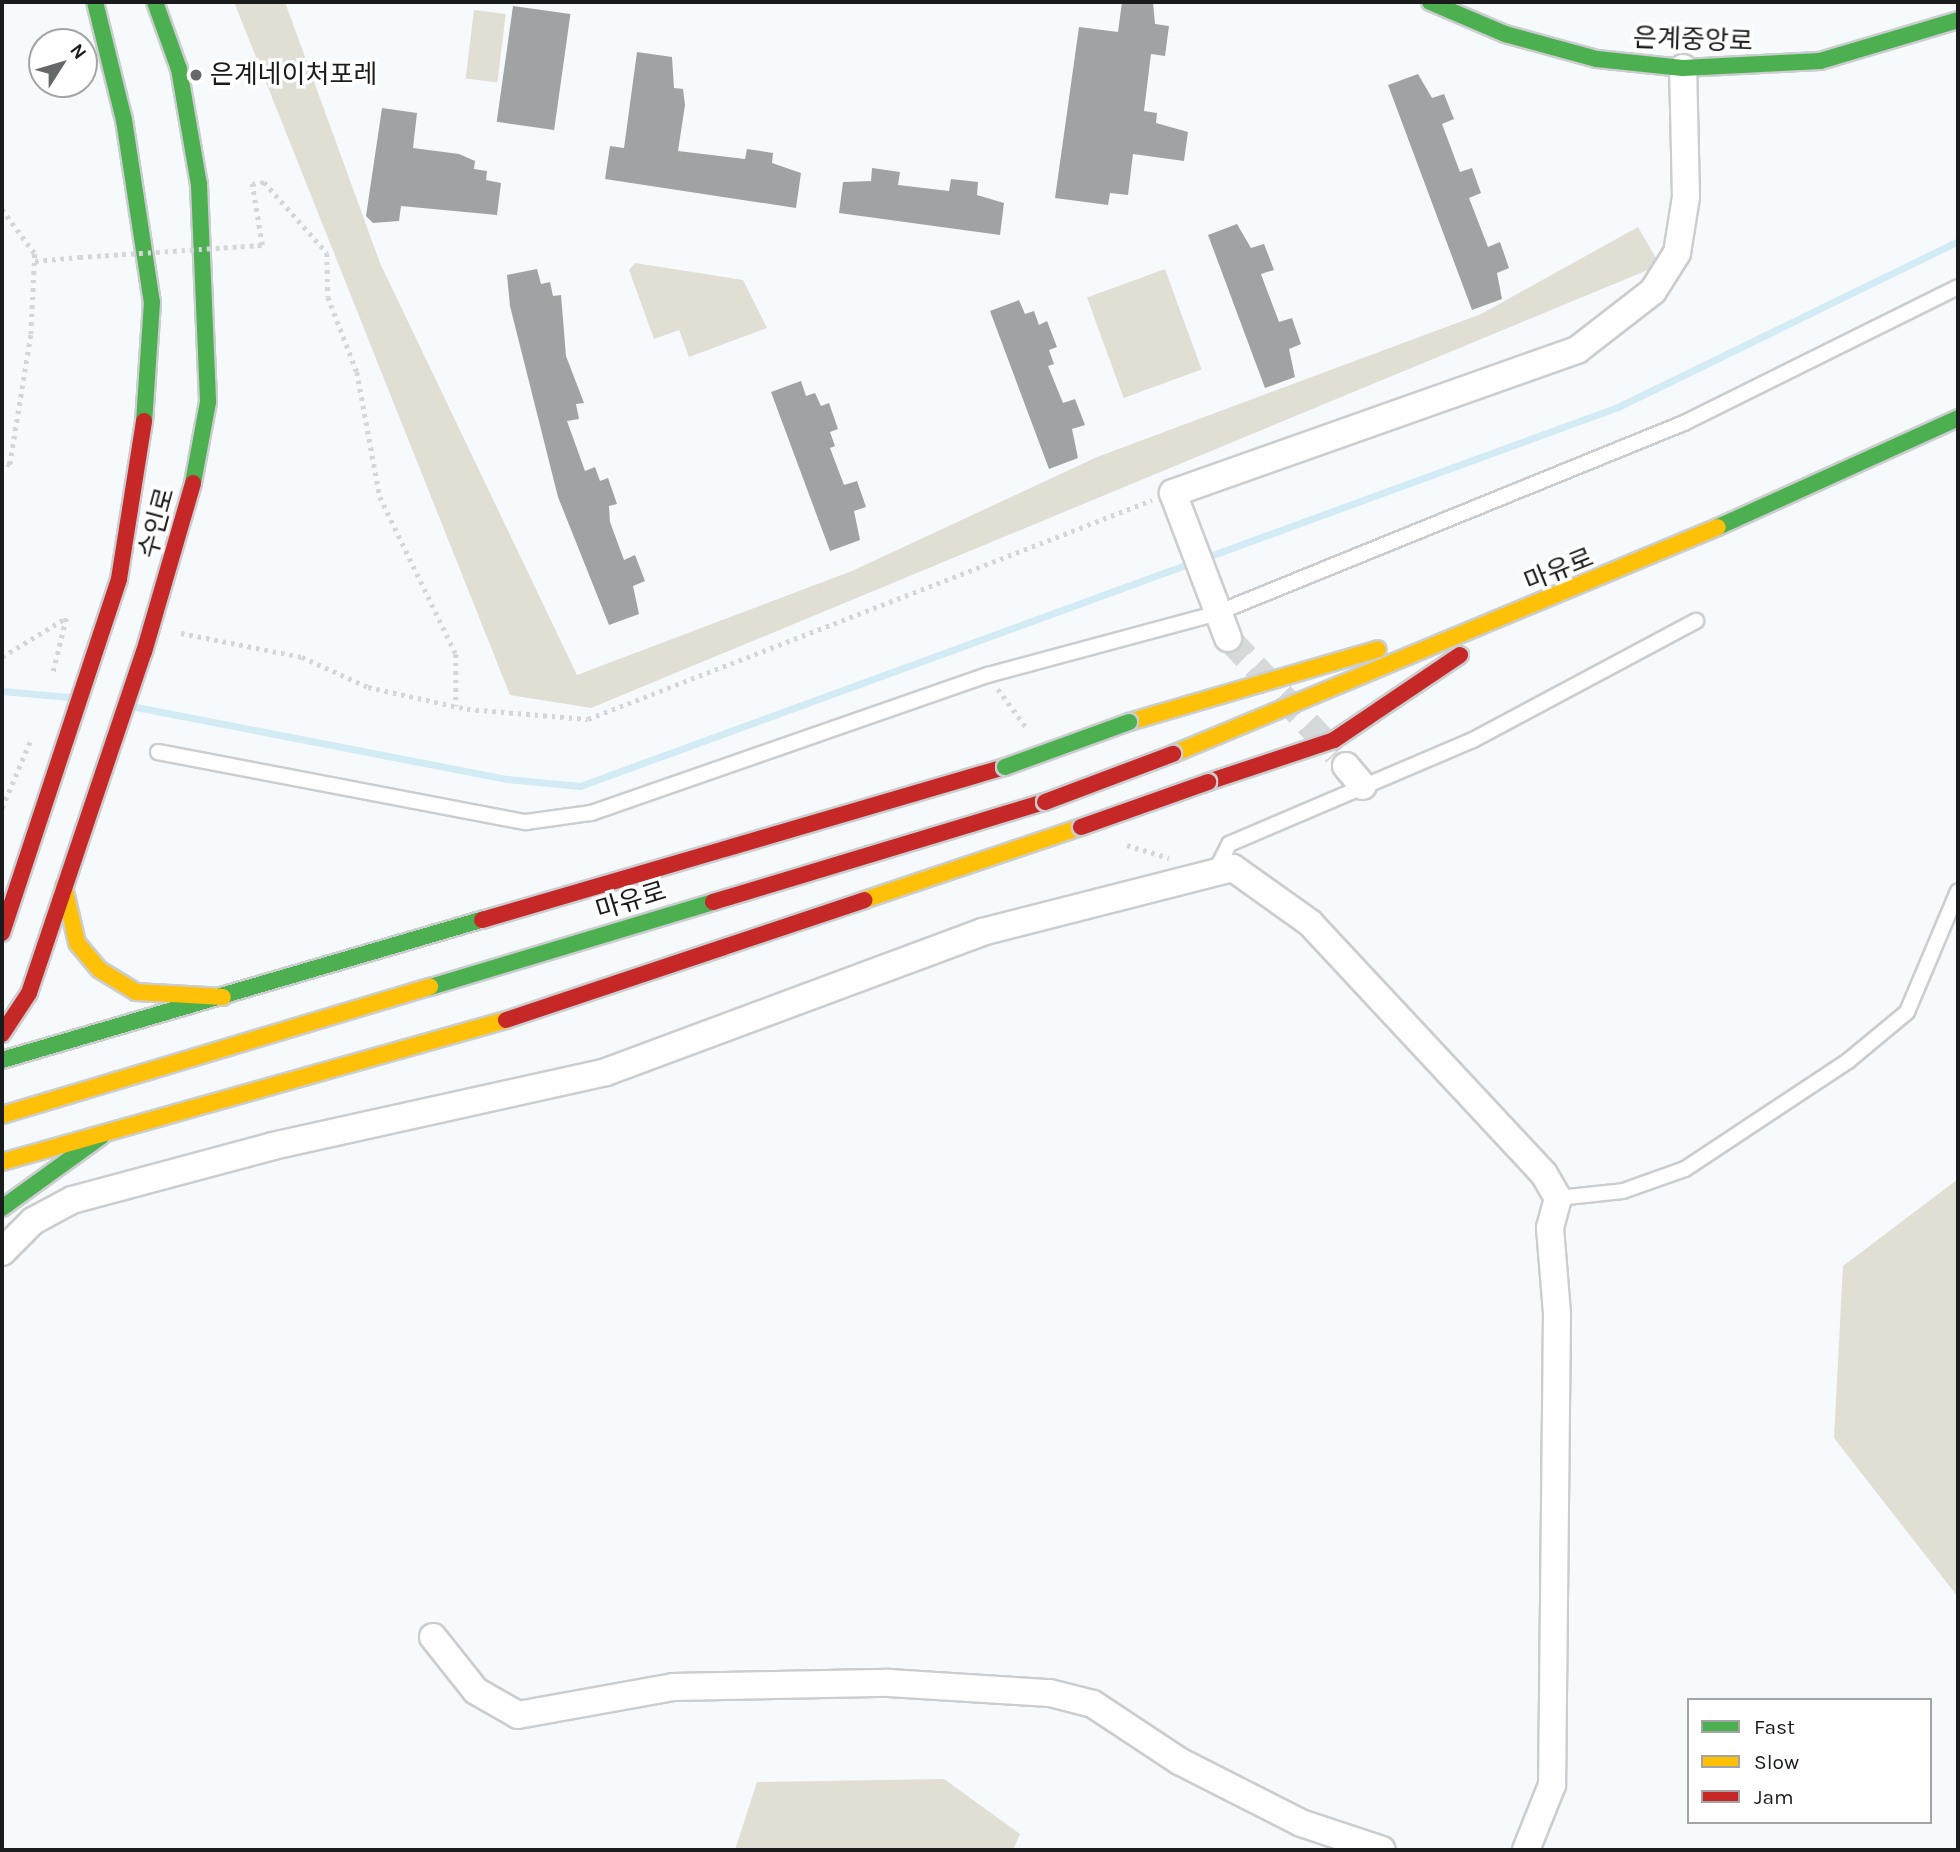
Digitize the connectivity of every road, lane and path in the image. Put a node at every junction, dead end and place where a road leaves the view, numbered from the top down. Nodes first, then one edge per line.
1 (95, 2) edge
2 (155, 2) edge
3 (1430, 2) edge
4 (1958, 20) edge
5 (1683, 68) junction
6 (2, 209) edge
7 (35, 261) junction
8 (1958, 287) edge
9 (1958, 418) edge
10 (2, 463) edge
11 (1177, 505) junction
12 (1214, 608) junction
13 (1526, 610) junction
14 (1696, 621) dead end
15 (152, 627) junction
16 (1227, 638) tunnel mouth
17 (62, 640) dead end
18 (2, 657) edge
19 (457, 706) junction
20 (36, 730) dead end
21 (158, 751) dead end
22 (2, 808) edge
23 (1216, 870) junction
24 (64, 887) junction
25 (1958, 891) edge
26 (2, 933) edge
27 (223, 997) junction
28 (2, 1034) edge
29 (2, 1060) edge
30 (2, 1115) edge
31 (102, 1136) junction
32 (2, 1162) edge
33 (1558, 1198) junction
34 (2, 1208) edge
35 (2, 1252) edge
36 (433, 1637) dead end
37 (1382, 1850) edge
38 (1526, 1850) edge

1 - 26 main road, 수인로
2 - 15 main road, 수인로
3 - 5 main road, 은계중앙로
4 - 5 main road, 은계중앙로
5 - 11 street
6 - 7 path
7 - 10 path
7 - 19 path, bridge
8 - 12 lane
9 - 13 main road, 마유로
11 - 12 street
11 - 19 path
12 - 16 street
12 - 21 lane
13 - 27 main road, bridge
13 - 30 main road, 마유로, bridge
13 - 31 main road, bridge
14 - 23 lane
15 - 19 path
15 - 24 main road, 수인로
17 - 18 path
20 - 22 path
23 - 33 street
23 - 35 street
24 - 27 main road
24 - 28 main road, 수인로
25 - 33 lane
27 - 29 main road
31 - 32 main road
31 - 34 main road
33 - 38 street
36 - 37 street

